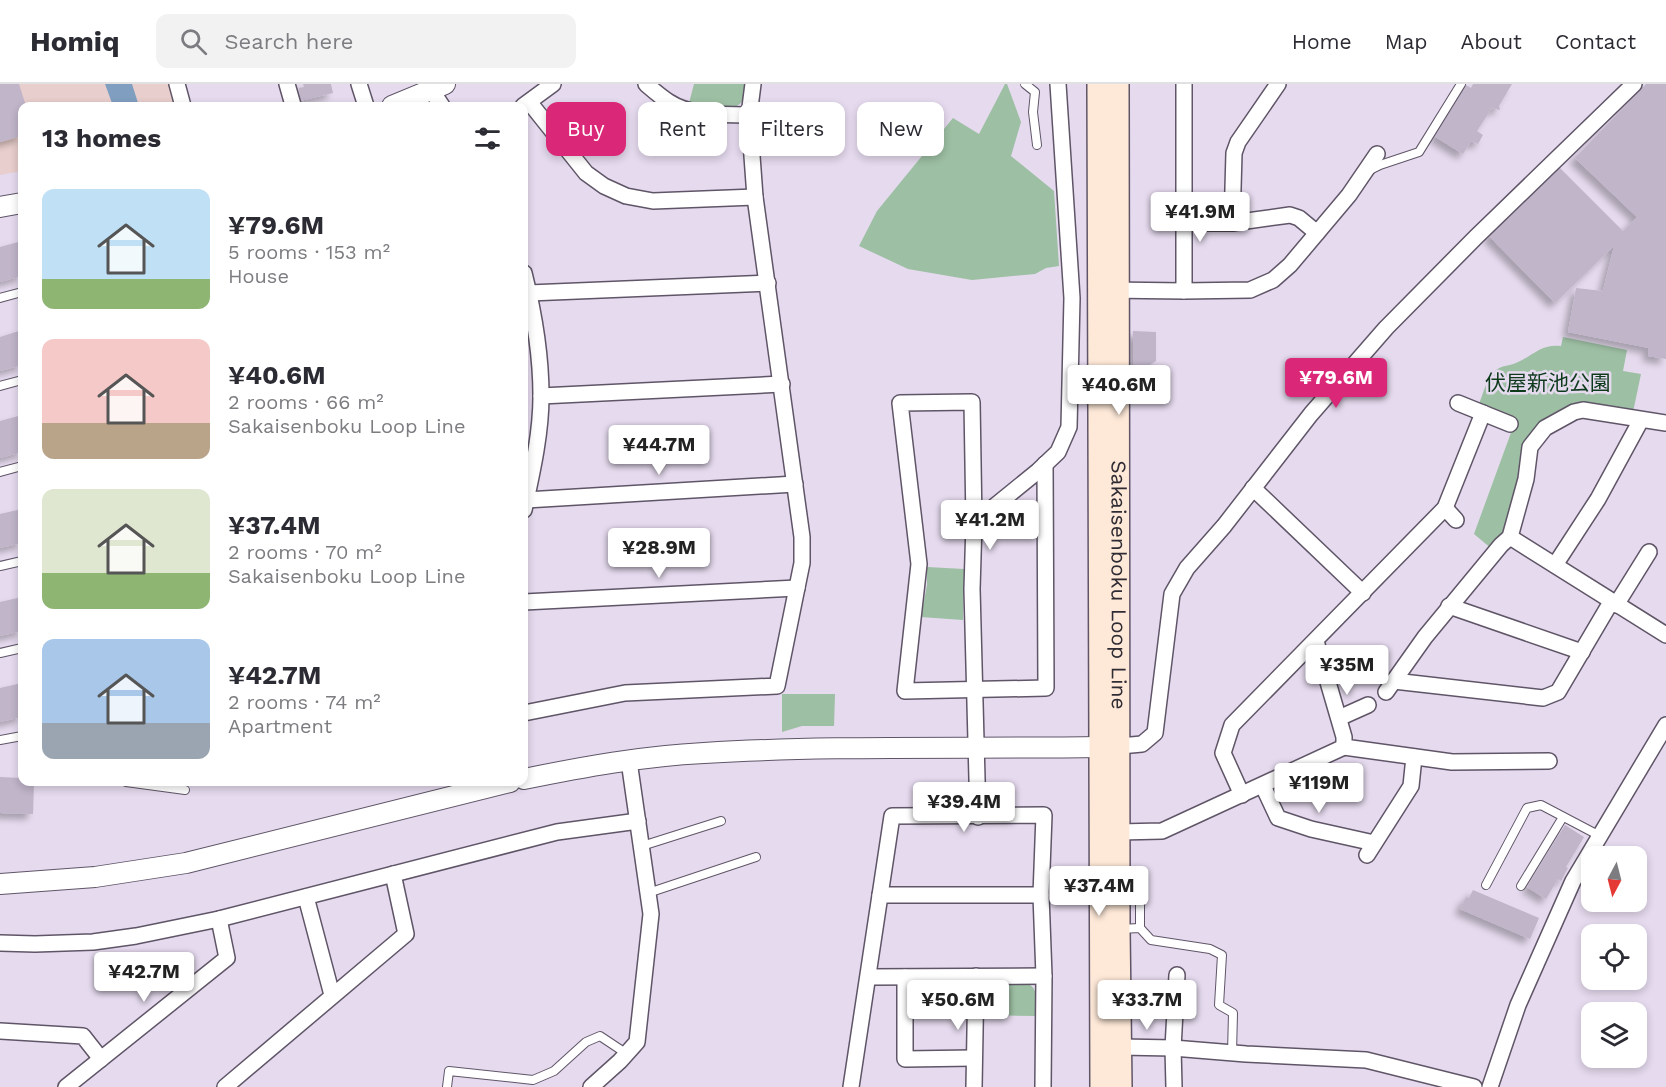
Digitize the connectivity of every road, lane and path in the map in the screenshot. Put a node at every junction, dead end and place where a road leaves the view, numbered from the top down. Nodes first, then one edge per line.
1 (177, 84) edge
2 (287, 84) edge
3 (359, 84) edge
4 (553, 84) edge
5 (646, 84) edge
6 (753, 84) edge
7 (1025, 84) edge
8 (1058, 84) edge
9 (1098, 84) edge
10 (1118, 84) edge
11 (1184, 84) edge
12 (1278, 84) edge
13 (1461, 84) edge
14 (1625, 87) edge
15 (439, 94) edge
16 (182, 102) edge
17 (292, 102) edge
18 (365, 102) edge
19 (408, 102) edge
20 (751, 102) edge
21 (528, 104) edge
22 (528, 106) edge
23 (739, 115) edge
24 (1037, 145) dead end
25 (1377, 154) dead end
26 (752, 156) edge
27 (1366, 172) junction
28 (755, 197) junction
29 (18, 204) edge
30 (0, 207) edge
31 (1184, 223) junction
32 (1232, 223) junction
33 (1317, 233) junction
34 (768, 283) junction
35 (1108, 290) junction
36 (1184, 291) junction
37 (18, 293) edge
38 (528, 294) edge
39 (0, 298) edge
40 (528, 302) edge
41 (18, 381) edge
42 (782, 384) junction
43 (0, 386) edge
44 (541, 396) junction
45 (1458, 403) dead end
46 (1483, 413) junction
47 (1641, 420) junction
48 (1666, 423) edge
49 (1510, 424) dead end
50 (1045, 464) junction
51 (18, 467) edge
52 (0, 472) edge
53 (795, 484) junction
54 (1253, 488) junction
55 (528, 489) edge
56 (528, 505) edge
57 (1445, 508) junction
58 (1456, 520) dead end
59 (974, 523) junction
60 (1510, 537) junction
61 (1649, 552) dead end
62 (18, 562) edge
63 (1555, 565) junction
64 (0, 566) edge
65 (796, 588) junction
66 (1363, 593) junction
67 (528, 602) edge
68 (1614, 603) junction
69 (1449, 606) junction
70 (1666, 635) edge
71 (1316, 641) junction
72 (18, 649) edge
73 (1582, 652) junction
74 (0, 653) edge
75 (974, 689) junction
76 (1368, 705) dead end
77 (528, 712) edge
78 (1339, 718) junction
79 (1666, 725) edge
80 (18, 737) edge
81 (0, 740) edge
82 (1109, 747) junction
83 (1344, 747) junction
84 (977, 748) junction
85 (1414, 757) junction
86 (629, 761) junction
87 (1549, 761) dead end
88 (528, 778) edge
89 (156, 786) edge
90 (494, 786) edge
91 (1263, 786) junction
92 (185, 790) dead end
93 (1242, 795) junction
94 (978, 817) junction
95 (1563, 817) junction
96 (638, 821) junction
97 (721, 821) dead end
98 (1119, 832) junction
99 (1600, 836) junction
100 (642, 846) junction
101 (756, 857) dead end
102 (1119, 866) junction
103 (393, 874) junction
104 (0, 884) edge
105 (1486, 885) dead end
106 (1521, 886) dead end
107 (648, 893) junction
108 (880, 895) junction
109 (1041, 895) junction
110 (306, 897) junction
111 (219, 919) junction
112 (1140, 928) junction
113 (1119, 929) junction
114 (0, 943) edge
115 (1178, 975) dead end
116 (976, 976) junction
117 (1044, 976) junction
118 (869, 977) junction
119 (905, 977) junction
120 (332, 995) junction
121 (0, 1031) edge
122 (1121, 1047) junction
123 (1173, 1047) junction
124 (1232, 1053) junction
125 (627, 1054) junction
126 (975, 1058) junction
127 (101, 1059) junction
128 (66, 1087) edge
129 (225, 1087) edge
130 (447, 1087) edge
131 (591, 1087) edge
132 (852, 1087) edge
133 (974, 1087) edge
134 (1043, 1087) edge
135 (1101, 1087) edge
136 (1121, 1087) edge
137 (1174, 1087) edge
138 (1474, 1087) edge
139 (1490, 1087) edge

1 - 16 street
2 - 17 street
3 - 18 street
4 - 21 street
5 - 23 street
6 - 20 street
7 - 24 lane
8 - 50 street
9 - 35 main road, Sakaisenboku Loop Line
10 - 35 main road, Sakaisenboku Loop Line
11 - 31 street
12 - 32 street
13 - 27 lane
14 - 54 street
15 - 19 street
22 - 28 street
25 - 27 street
26 - 28 street
27 - 33 street
28 - 34 street
29 - 30 street
31 - 32 street
31 - 36 street
32 - 33 street
33 - 36 street
34 - 38 street
34 - 42 street
35 - 36 street
35 - 82 main road, Sakaisenboku Loop Line
37 - 39 lane
40 - 44 street
41 - 43 lane
42 - 44 street
42 - 53 street
44 - 55 street
45 - 46 street
46 - 49 street
46 - 57 street
47 - 48 street
47 - 60 street
47 - 63 street
50 - 59 street
50 - 75 street
51 - 52 lane
53 - 56 street
53 - 65 street
54 - 66 street
54 - 82 street
57 - 58 street
57 - 66 street
59 - 75 street
59 - 75 street
60 - 63 street
60 - 69 street
61 - 68 street
62 - 64 lane
63 - 68 street
65 - 67 street
65 - 77 street
66 - 71 street
68 - 70 street
68 - 73 street
69 - 73 street
69 - 73 street
71 - 78 street
71 - 93 street
72 - 74 lane
75 - 84 street
76 - 78 street
78 - 83 street
79 - 99 street
80 - 81 lane
82 - 84 street
82 - 98 main road, Sakaisenboku Loop Line
82 - 135 main road, Sakaisenboku Loop Line
83 - 85 street
83 - 91 street
84 - 86 street
84 - 94 street
85 - 87 street
85 - 91 street
86 - 88 street
86 - 96 street
89 - 92 lane
90 - 104 street
91 - 93 street
93 - 98 street
94 - 108 street
94 - 109 street
95 - 99 lane
95 - 105 lane
95 - 106 lane
96 - 100 street
96 - 103 street
97 - 100 lane
98 - 102 main road, Sakaisenboku Loop Line
99 - 139 street
100 - 107 street
101 - 107 lane
102 - 112 lane
102 - 113 main road, Sakaisenboku Loop Line
103 - 110 street
103 - 120 street
107 - 125 street
108 - 109 street
108 - 118 street
109 - 117 street
110 - 111 street
110 - 120 street
111 - 114 street
111 - 127 street
112 - 113 lane
112 - 124 lane
113 - 122 main road, Sakaisenboku Loop Line
115 - 123 street
116 - 117 street
116 - 119 street
116 - 126 street
117 - 134 street
118 - 119 street
118 - 132 street
119 - 126 street
120 - 129 street
121 - 127 street
122 - 123 street
122 - 136 main road, Sakaisenboku Loop Line
123 - 124 street
123 - 137 street
124 - 138 street
125 - 130 lane
125 - 131 street
126 - 133 street
127 - 128 street

